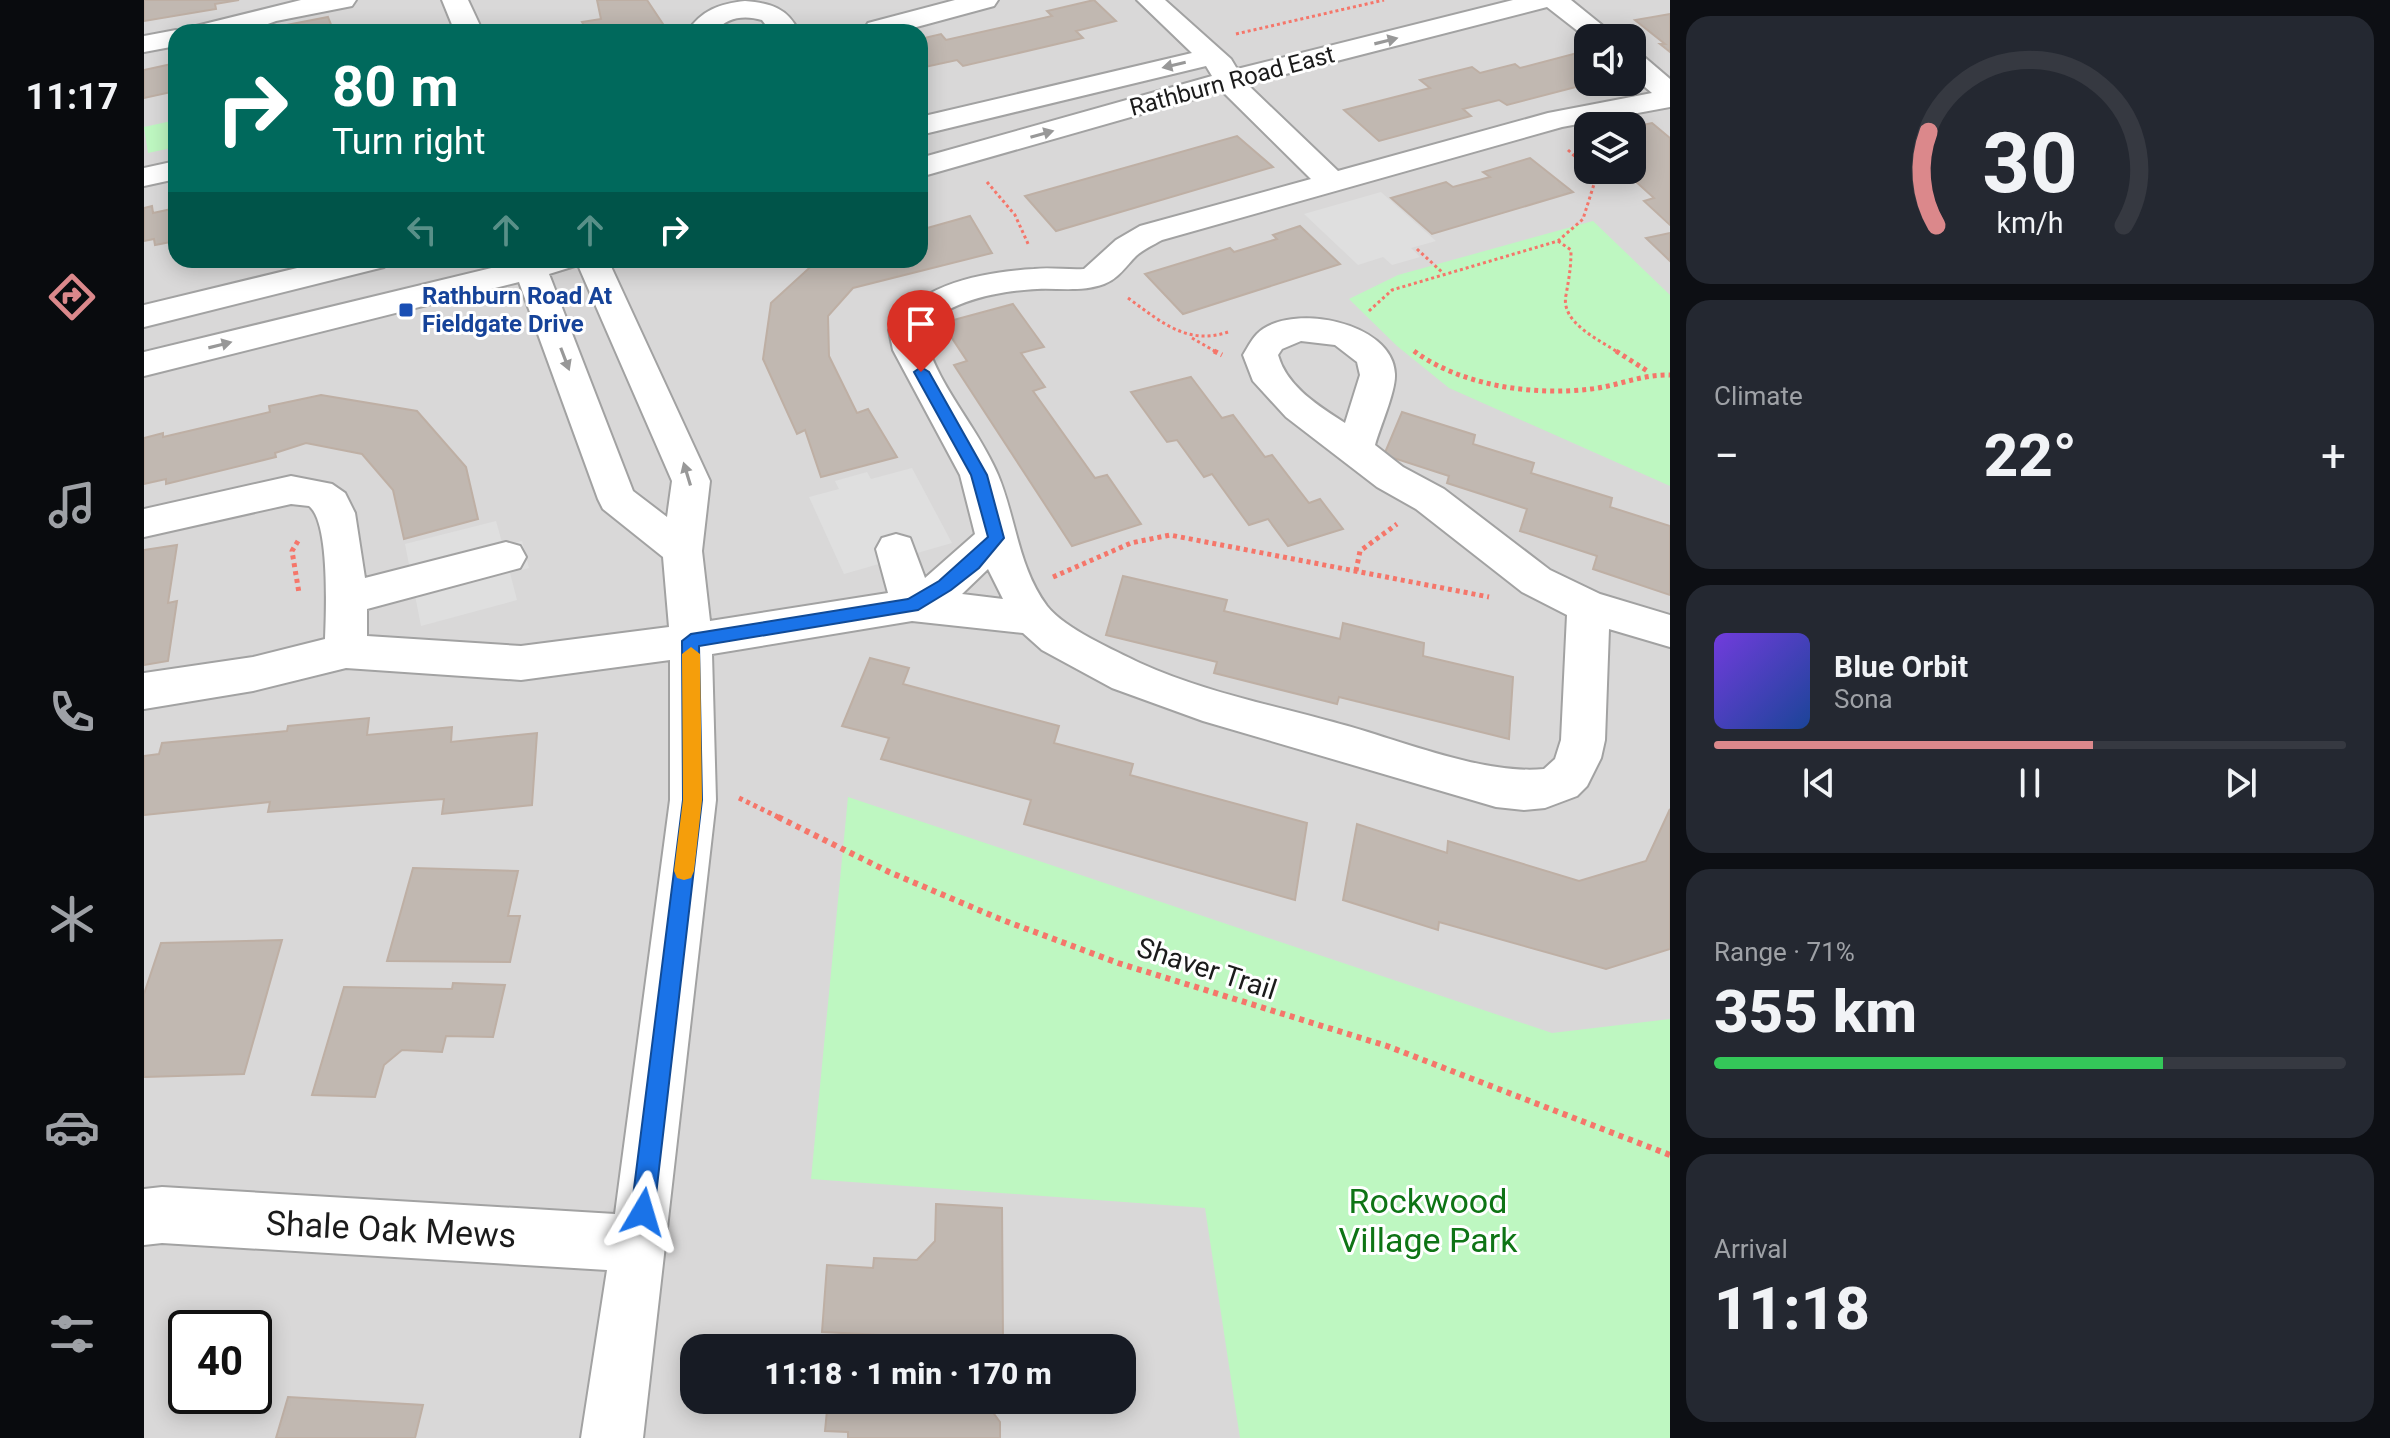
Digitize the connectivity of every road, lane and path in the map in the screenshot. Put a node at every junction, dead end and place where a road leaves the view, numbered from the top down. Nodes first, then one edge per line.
1 (343, 0) edge
2 (455, 0) edge
3 (985, 0) edge
4 (1150, 0) edge
5 (1440, 0) edge
6 (1545, 0) edge
7 (1554, 0) edge
8 (704, 17) edge
9 (236, 24) edge
10 (466, 24) edge
11 (784, 24) edge
12 (896, 24) edge
13 (1586, 24) edge
14 (168, 40) edge
15 (144, 44) edge
16 (1220, 68) junction
17 (1646, 74) edge
18 (1670, 96) edge
19 (928, 124) edge
20 (968, 155) junction
21 (928, 166) edge
22 (168, 172) edge
23 (144, 177) edge
24 (1594, 184) edge
25 (1334, 192) junction
26 (1417, 249) dead end
27 (339, 268) edge
28 (521, 268) edge
29 (543, 268) edge
30 (596, 268) edge
31 (1444, 273) dead end
32 (1036, 279) junction
33 (1370, 311) dead end
34 (144, 316) edge
35 (1380, 319) dead end
36 (1407, 344) dead end
37 (144, 364) edge
38 (1650, 372) junction
39 (1670, 375) edge
40 (1355, 449) dead end
41 (1418, 492) junction
42 (144, 523) edge
43 (996, 538) junction
44 (896, 549) dead end
45 (682, 551) junction
46 (506, 557) dead end
47 (1356, 571) junction
48 (348, 598) junction
49 (1493, 598) dead end
50 (1026, 603) junction
51 (912, 605) junction
52 (1588, 607) junction
53 (1670, 631) edge
54 (691, 641) junction
55 (346, 651) junction
56 (144, 691) edge
57 (741, 798) dead end
58 (1670, 1155) edge
59 (144, 1217) edge
60 (639, 1244) junction
61 (612, 1438) edge

1 - 9 street
2 - 10 street
3 - 12 street
4 - 16 street
5 - 16 street, Rathburn Road East
16 -> 6 street, Rathburn Road East
7 - 13 street
8 - 11 street
14 - 15 street
16 -> 19 street, Rathburn Road East
20 -> 16 street, Rathburn Road East
16 - 25 street
17 - 18 street
18 - 25 street
20 - 21 street, Rathburn Road East
20 - 32 path
22 - 23 street
24 - 38 path
25 - 32 street
26 - 31 path
27 - 34 street
37 -> 28 street
29 -> 45 street
45 -> 30 street
32 - 43 street
33 - 35 path
36 - 38 path
38 - 39 path
40 - 41 street
41 - 47 path
41 - 52 street
42 - 48 street
43 - 50 street
43 - 51 street
44 - 51 street
45 - 54 street
46 - 48 street
47 - 49 path
47 - 50 path
48 - 55 street
50 - 51 street
50 - 52 street
51 - 54 street
52 - 53 street
54 - 55 street
54 - 60 street
55 - 56 street
57 - 58 path, Shaver Trail
59 - 60 street, Shale Oak Mews
60 - 61 street

